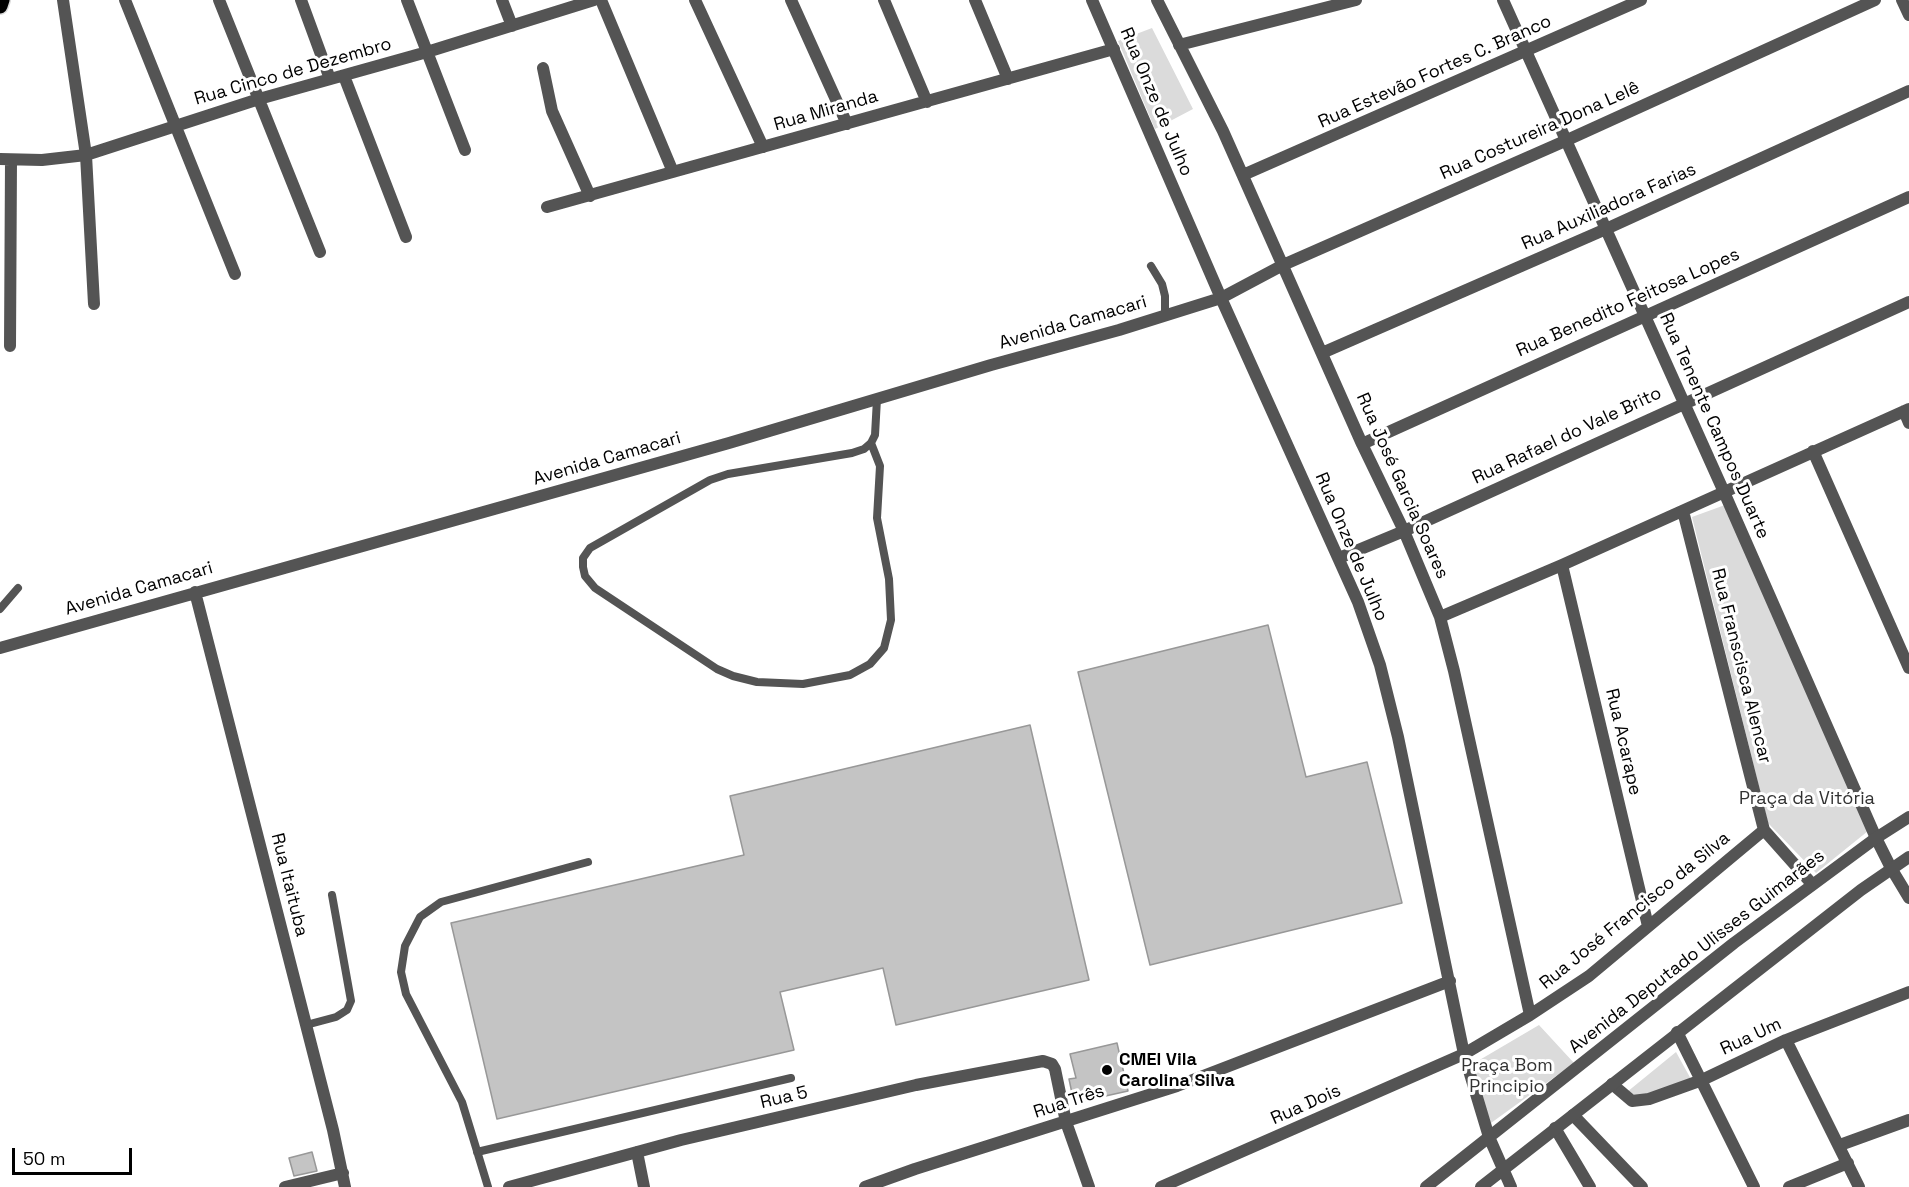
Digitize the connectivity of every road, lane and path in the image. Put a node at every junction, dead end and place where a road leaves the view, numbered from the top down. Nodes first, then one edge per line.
1 (2, 0) edge
2 (63, 0) edge
3 (125, 0) edge
4 (219, 0) edge
5 (301, 0) edge
6 (407, 0) edge
7 (502, 0) edge
8 (594, 0) edge
9 (601, 0) edge
10 (695, 0) edge
11 (791, 0) edge
12 (884, 0) edge
13 (975, 0) edge
14 (1092, 0) edge
15 (1157, 0) edge
16 (1356, 0) edge
17 (1503, 0) edge
18 (1641, 0) edge
19 (1875, 0) edge
20 (1902, 0) edge
21 (0, 6) edge
22 (1909, 15) edge
23 (512, 26) junction
24 (1179, 45) junction
25 (1114, 49) junction
26 (427, 52) junction
27 (1526, 52) junction
28 (543, 68) dead end
29 (344, 76) junction
30 (330, 79) junction
31 (1008, 79) junction
32 (1909, 91) edge
33 (259, 99) junction
34 (927, 102) junction
35 (847, 124) junction
36 (176, 126) junction
37 (1565, 141) junction
38 (763, 147) junction
39 (465, 150) dead end
40 (86, 155) junction
41 (6, 160) edge
42 (673, 172) junction
43 (1243, 175) junction
44 (590, 196) junction
45 (1909, 196) edge
46 (547, 207) dead end
47 (1606, 228) junction
48 (406, 237) dead end
49 (320, 252) dead end
50 (1283, 265) junction
51 (1151, 266) dead end
52 (236, 274) dead end
53 (1221, 297) junction
54 (1909, 302) edge
55 (94, 304) dead end
56 (1166, 315) junction
57 (1645, 315) junction
58 (10, 346) dead end
59 (1322, 353) junction
60 (877, 399) junction
61 (1683, 403) junction
62 (1907, 414) edge
63 (872, 443) junction
64 (1362, 444) junction
65 (1813, 452) junction
66 (1724, 492) junction
67 (1683, 511) junction
68 (1404, 531) junction
69 (1339, 558) junction
70 (1562, 565) junction
71 (18, 588) dead end
72 (195, 592) junction
73 (0, 609) edge
74 (1440, 617) junction
75 (0, 648) edge
76 (1909, 668) edge
77 (1909, 817) edge
78 (1764, 830) junction
79 (1876, 838) junction
80 (1909, 857) edge
81 (588, 862) dead end
82 (1891, 868) junction
83 (1812, 884) junction
84 (332, 895) dead end
85 (1908, 895) edge
86 (1648, 926) junction
87 (1450, 981) junction
88 (1909, 992) edge
89 (1530, 1016) junction
90 (306, 1025) junction
91 (1677, 1032) junction
92 (1786, 1040) junction
93 (1464, 1054) junction
94 (791, 1078) dead end
95 (1702, 1080) junction
96 (1612, 1084) junction
97 (1573, 1115) junction
98 (1909, 1120) edge
99 (1066, 1122) junction
100 (1555, 1128) junction
101 (1489, 1137) junction
102 (1840, 1145) junction
103 (477, 1152) junction
104 (637, 1152) junction
105 (1848, 1163) junction
106 (1503, 1168) junction
107 (343, 1173) junction
108 (1484, 1186) edge
109 (285, 1187) edge
110 (345, 1187) edge
111 (488, 1187) edge
112 (509, 1187) edge
113 (644, 1187) edge
114 (865, 1187) edge
115 (1089, 1187) edge
116 (1161, 1187) edge
117 (1426, 1187) edge
118 (1511, 1187) edge
119 (1590, 1187) edge
120 (1642, 1187) edge
121 (1754, 1187) edge
122 (1789, 1187) edge
123 (1859, 1187) edge

1 - 21 main road
2 - 40 street
3 - 36 street
4 - 33 street
5 - 30 street
6 - 26 street
7 - 23 street
8 - 23 street, Rua Cinco de Dezembro
9 - 42 street
10 - 38 street
11 - 35 street
12 - 34 street
13 - 31 street
14 - 25 street, Rua Onze de Julho
15 - 24 street, Rua José Garcia Soares
16 - 24 street
17 - 27 street, Rua Tenente Campos Duarte
18 - 27 street, Rua Estevão Fortes C. Branco
19 - 37 street, Rua Costureira Dona Lelê
20 - 22 street
23 - 26 street, Rua Cinco de Dezembro
24 - 43 street, Rua José Garcia Soares
25 - 31 street, Rua Miranda
25 - 53 street, Rua Onze de Julho
26 - 29 street, Rua Cinco de Dezembro
26 - 39 street
27 - 37 street, Rua Tenente Campos Duarte
27 - 43 street, Rua Estevão Fortes C. Branco
28 - 44 street
29 - 30 street, Rua Cinco de Dezembro
29 - 48 street
30 - 33 street, Rua Cinco de Dezembro
31 - 34 street, Rua Miranda
32 - 47 street, Rua Auxiliadora Farias
33 - 36 street, Rua Cinco de Dezembro
33 - 49 street
34 - 35 street, Rua Miranda
35 - 38 street, Rua Miranda
36 - 40 street, Rua Cinco de Dezembro
36 - 52 street
37 - 47 street, Rua Tenente Campos Duarte
37 - 50 street, Rua Costureira Dona Lelê
38 - 42 street, Rua Miranda
40 - 41 street, Rua Cinco de Dezembro
40 - 55 street
41 - 58 street
42 - 44 street, Rua Miranda
43 - 50 street, Rua José Garcia Soares
44 - 46 street, Rua Miranda
45 - 57 street, Rua Benedito Feitosa Lopes
47 - 57 street, Rua Tenente Campos Duarte
47 - 59 street, Rua Auxiliadora Farias
50 - 53 street, Rua Costureira Dona Lelê
50 - 59 street, Rua José Garcia Soares
51 - 56 lane
53 - 56 street, Avenida Camacari
53 - 69 street, Rua Onze de Julho
54 - 61 street, Rua Rafael do Vale Brito
56 - 60 street, Avenida Camacari
57 - 61 street, Rua Tenente Campos Duarte
57 - 64 street, Rua Benedito Feitosa Lopes
59 - 64 street, Rua José Garcia Soares
60 - 63 lane
60 - 72 street, Avenida Camacari
61 - 66 street, Rua Tenente Campos Duarte
61 - 68 street, Rua Rafael do Vale Brito
62 - 65 street
63 - 63 lane
64 - 68 street, Rua José Garcia Soares
65 - 66 street
65 - 76 street
66 - 67 street
66 - 79 street, Rua Tenente Campos Duarte
67 - 70 street
67 - 78 street, Rua Franscisca Alencar
68 - 69 street, Rua Rafael do Vale Brito
68 - 74 street, Rua José Garcia Soares
69 - 87 street, Rua Onze de Julho
70 - 74 street
70 - 86 street, Rua Acarape
71 - 73 lane
72 - 75 street, Avenida Camacari
72 - 90 street, Rua Itaituba
74 - 89 street, Rua José Garcia Soares
77 - 79 street, Avenida Deputado Ulisses Guimarães
78 - 83 street, Rua Franscisca Alencar
78 - 86 street, Rua José Francisco da Silva
79 - 82 street, Rua Tenente Campos Duarte
79 - 83 street, Avenida Deputado Ulisses Guimarães
80 - 82 street
81 - 103 lane
82 - 85 street, Rua Tenente Campos Duarte
82 - 91 street
83 - 101 street, Avenida Deputado Ulisses Guimarães
84 - 90 lane
86 - 89 street, Rua José Francisco da Silva
87 - 93 street, Rua Onze de Julho
87 - 99 street, Rua Três
88 - 92 street, Rua Um
89 - 93 street, Rua José Francisco da Silva
90 - 107 street, Rua Itaituba
91 - 95 street
91 - 96 street
92 - 95 street, Rua Um
92 - 102 street
93 - 101 street, Rua Onze de Julho
93 - 116 street, Rua Dois
94 - 103 lane
95 - 96 street, Rua Um
95 - 121 street
96 - 97 street
97 - 100 street
97 - 120 street
98 - 102 street
99 - 104 street, Rua 5
99 - 114 street, Rua Três
99 - 115 street
100 - 106 street
100 - 119 street
101 - 106 street, Rua Onze de Julho
101 - 117 street, Avenida Deputado Ulisses Guimarães
102 - 105 street
103 - 111 lane
104 - 112 street, Rua 5
104 - 113 street
105 - 122 street
105 - 123 street
106 - 108 street
106 - 118 street, Rua Onze de Julho
107 - 109 street
107 - 110 street, Rua Itaituba

